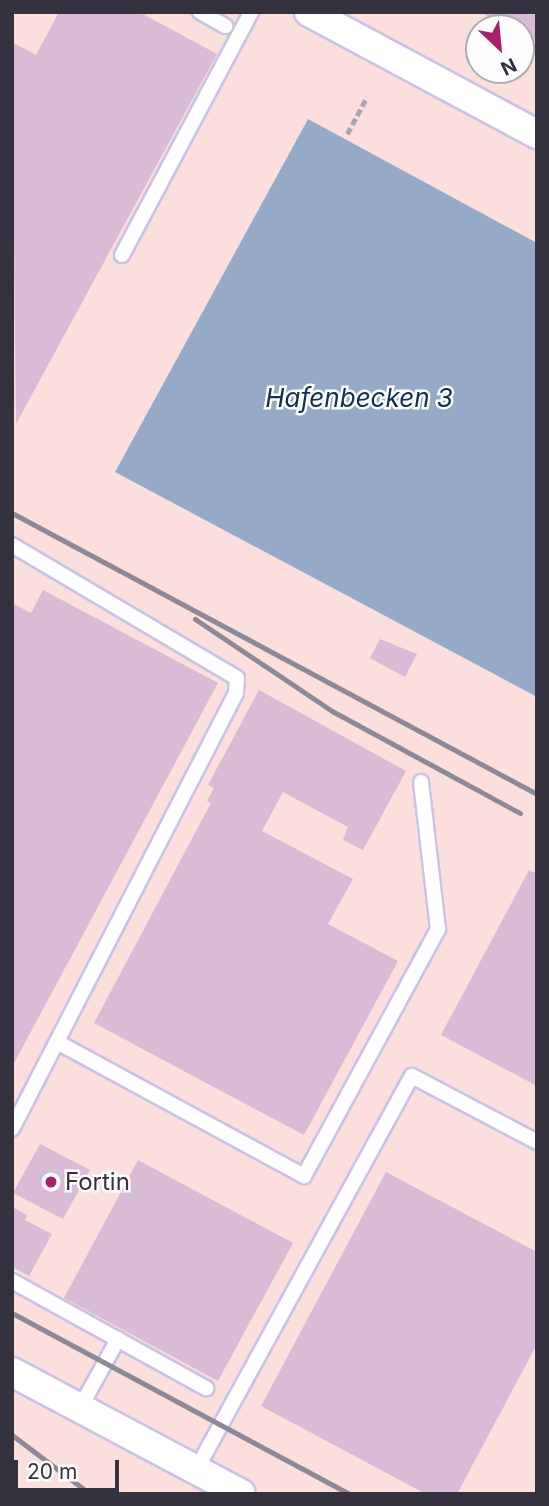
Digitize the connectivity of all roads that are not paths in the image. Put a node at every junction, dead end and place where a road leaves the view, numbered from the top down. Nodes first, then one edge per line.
1 (200, 12) edge
2 (251, 12) edge
3 (309, 12) edge
4 (225, 26) dead end
5 (537, 135) edge
6 (122, 255) dead end
7 (12, 545) edge
8 (421, 782) dead end
9 (57, 1042) junction
10 (12, 1129) edge
11 (537, 1142) edge
12 (12, 1281) edge
13 (118, 1339) junction
14 (12, 1372) edge
15 (206, 1388) dead end
16 (80, 1408) junction
17 (196, 1470) junction
18 (241, 1494) edge

1 - 4 lane
2 - 6 lane
3 - 5 street
7 - 9 lane
8 - 9 lane
9 - 10 lane
11 - 17 lane
12 - 13 lane
13 - 15 lane
13 - 16 lane
14 - 16 street
16 - 17 street
17 - 18 street

